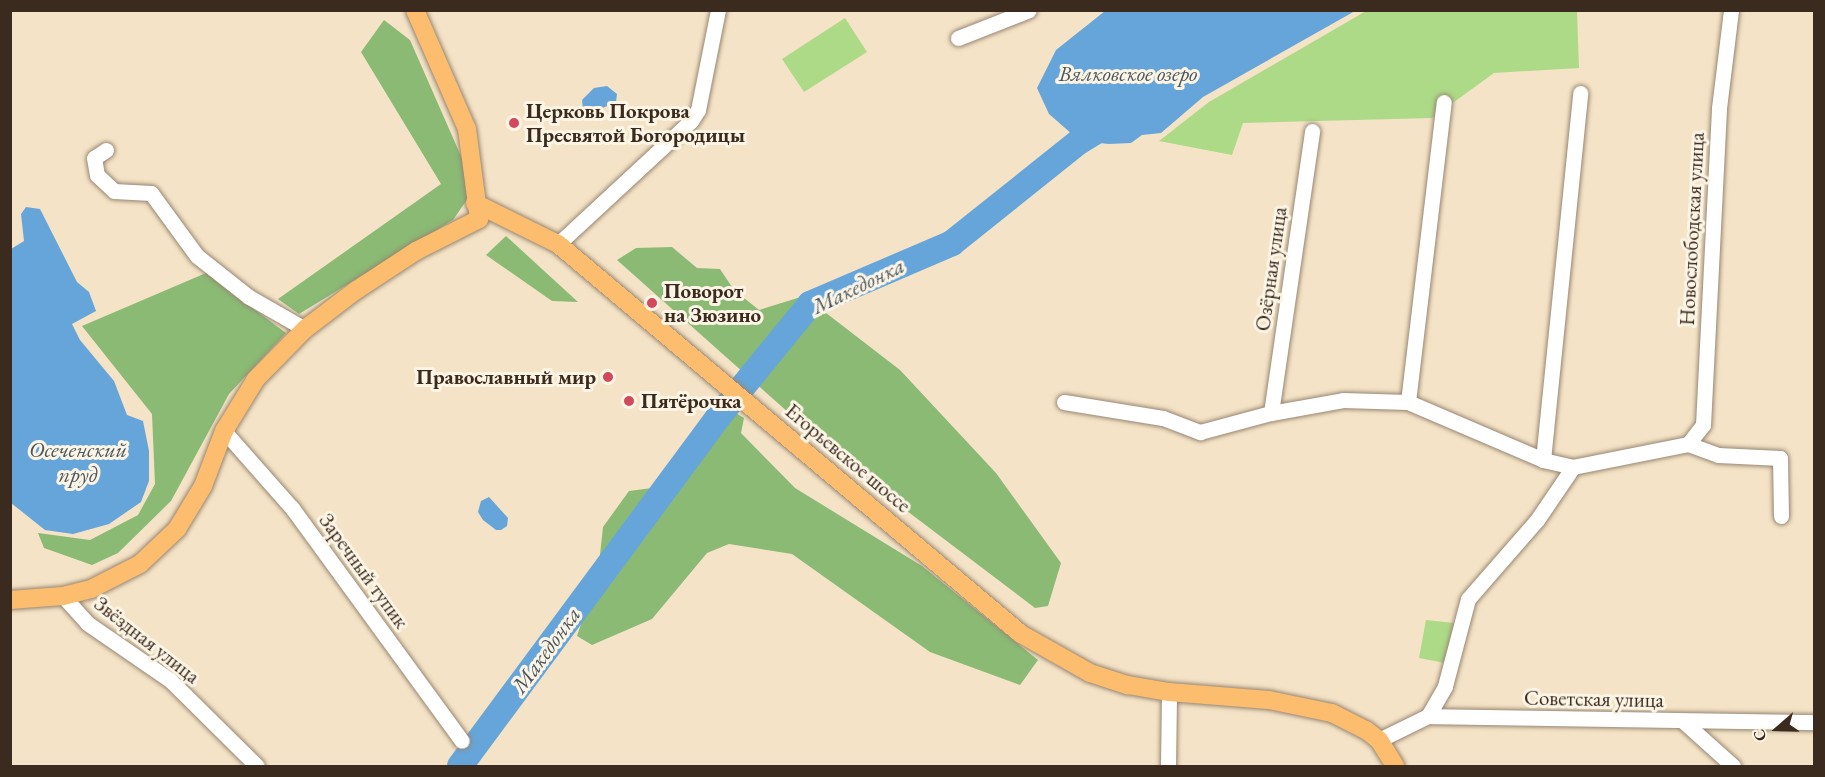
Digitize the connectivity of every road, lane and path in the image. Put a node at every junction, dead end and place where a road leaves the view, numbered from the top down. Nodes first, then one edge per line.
1 (415, 10) edge
2 (718, 10) edge
3 (1029, 10) edge
4 (1731, 10) edge
5 (958, 38) dead end
6 (1580, 93) dead end
7 (1444, 102) dead end
8 (1312, 132) dead end
9 (106, 150) dead end
10 (475, 203) junction
11 (558, 244) junction
12 (305, 329) junction
13 (1064, 402) dead end
14 (1408, 402) junction
15 (1271, 413) junction
16 (224, 431) junction
17 (1688, 444) junction
18 (1543, 460) junction
19 (1573, 467) junction
20 (1781, 516) dead end
21 (63, 596) junction
22 (10, 600) edge
23 (1169, 692) junction
24 (1428, 716) junction
25 (1684, 722) junction
26 (1815, 722) edge
27 (1379, 740) junction
28 (462, 741) dead end
29 (257, 766) edge
30 (1168, 766) edge
31 (1395, 766) edge
32 (1733, 766) edge

1 - 10 main road
2 - 11 street
3 - 5 street
4 - 17 street, Новослободская улица
6 - 18 street
7 - 14 street
8 - 15 street, Озёрная улица
9 - 12 street
10 - 11 main road, Егорьевское шоссе
10 - 12 main road
11 - 23 main road, Егорьевское шоссе
12 - 16 main road
13 - 15 street
14 - 15 street
14 - 18 street
16 - 21 main road
16 - 28 street, Заречный тупик
17 - 19 street
17 - 20 street
18 - 19 street
19 - 24 street
21 - 22 main road
21 - 29 street, Звёздная улица
23 - 27 main road, Егорьевское шоссе
23 - 30 street
24 - 25 street, Советская улица
24 - 27 street, Советская улица
25 - 26 street, Советская улица
25 - 32 street
27 - 31 main road, Егорьевское шоссе

